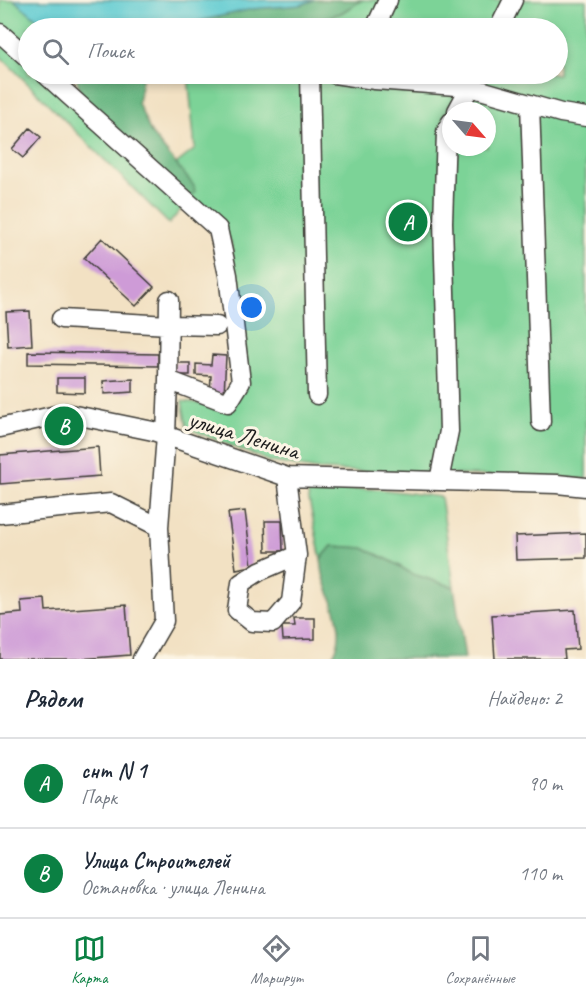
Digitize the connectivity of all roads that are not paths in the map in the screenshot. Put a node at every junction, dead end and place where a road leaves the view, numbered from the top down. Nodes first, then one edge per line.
1 (388, 0) edge
2 (513, 0) edge
3 (380, 18) edge
4 (504, 18) edge
5 (0, 33) edge
6 (18, 49) edge
7 (56, 84) edge
8 (310, 84) edge
9 (472, 84) edge
10 (483, 84) edge
11 (462, 102) edge
12 (530, 104) junction
13 (586, 117) edge
14 (445, 156) edge
15 (169, 300) dead end
16 (61, 319) dead end
17 (169, 325) junction
18 (217, 326) dead end
19 (168, 380) junction
20 (317, 395) dead end
21 (541, 422) dead end
22 (0, 428) edge
23 (166, 435) junction
24 (287, 477) junction
25 (439, 481) junction
26 (586, 487) edge
27 (0, 514) edge
28 (159, 527) junction
29 (297, 555) dead end
30 (141, 659) edge

1 - 3 street
2 - 4 street
5 - 6 street
7 - 19 street
8 - 20 street
9 - 11 street
10 - 12 street
12 - 13 street
12 - 21 street
14 - 25 street
15 - 17 street
16 - 17 street
17 - 18 street
17 - 19 street
19 - 23 street
22 - 23 street, улица Ленина
23 - 24 street, улица Ленина
23 - 28 street
24 - 25 street, улица Ленина
24 - 29 street
25 - 26 street, улица Ленина
27 - 28 street
28 - 30 street

